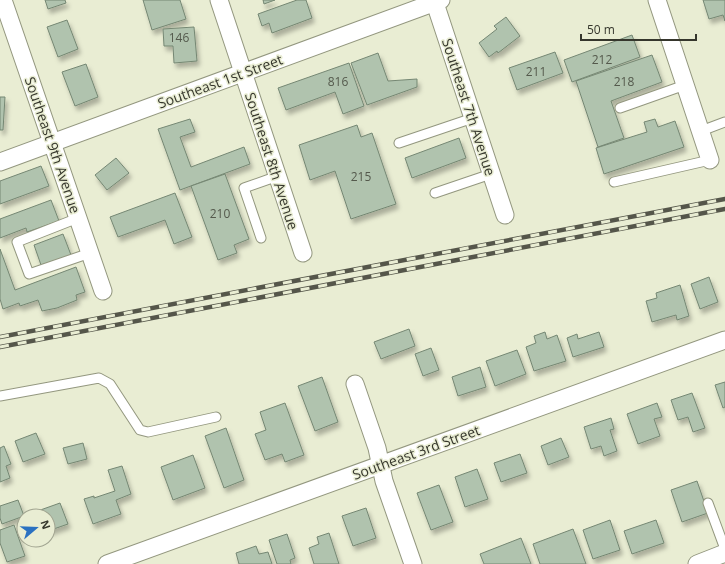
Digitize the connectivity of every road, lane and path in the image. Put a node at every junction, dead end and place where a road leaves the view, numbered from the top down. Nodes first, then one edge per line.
1 (3, 0) edge
2 (219, 0) edge
3 (657, 0) edge
4 (437, 1) edge
5 (243, 72) junction
6 (685, 85) junction
7 (620, 108) dead end
8 (473, 118) junction
9 (725, 122) edge
10 (701, 131) junction
11 (53, 143) junction
12 (399, 143) dead end
13 (710, 160) joint
14 (0, 162) edge
15 (491, 174) junction
16 (278, 176) junction
17 (614, 182) dead end
18 (435, 194) dead end
19 (505, 215) dead end
20 (78, 218) junction
21 (261, 238) dead end
22 (90, 253) junction
23 (303, 253) dead end
24 (103, 291) dead end
25 (725, 340) edge
26 (355, 384) dead end
27 (0, 396) edge
28 (216, 417) dead end
29 (380, 464) junction
30 (708, 503) dead end
31 (725, 549) edge
32 (725, 553) edge
33 (107, 564) edge
34 (413, 564) edge
35 (697, 564) edge

1 - 11 street, Southeast 9th Avenue
2 - 5 street, Southeast 8th Avenue
3 - 6 street
4 - 5 street, Southeast 1st Street
4 - 8 street, Southeast 7th Avenue
5 - 11 street, Southeast 1st Street
5 - 16 street, Southeast 8th Avenue
6 - 7 lane
6 - 10 street
8 - 12 lane
8 - 15 street, Southeast 7th Avenue
9 - 10 lane
10 - 13 street
11 - 14 street, Southeast 1st Street
11 - 20 street, Southeast 9th Avenue
13 - 17 lane
15 - 18 lane
15 - 19 street, Southeast 7th Avenue
16 - 21 lane
16 - 23 street, Southeast 8th Avenue
20 - 22 street, Southeast 9th Avenue
20 - 22 lane
22 - 24 street, Southeast 9th Avenue
25 - 29 street, Southeast 3rd Street
26 - 29 street
27 - 28 lane
29 - 33 street, Southeast 3rd Street
29 - 34 street
30 - 31 lane
32 - 35 street

